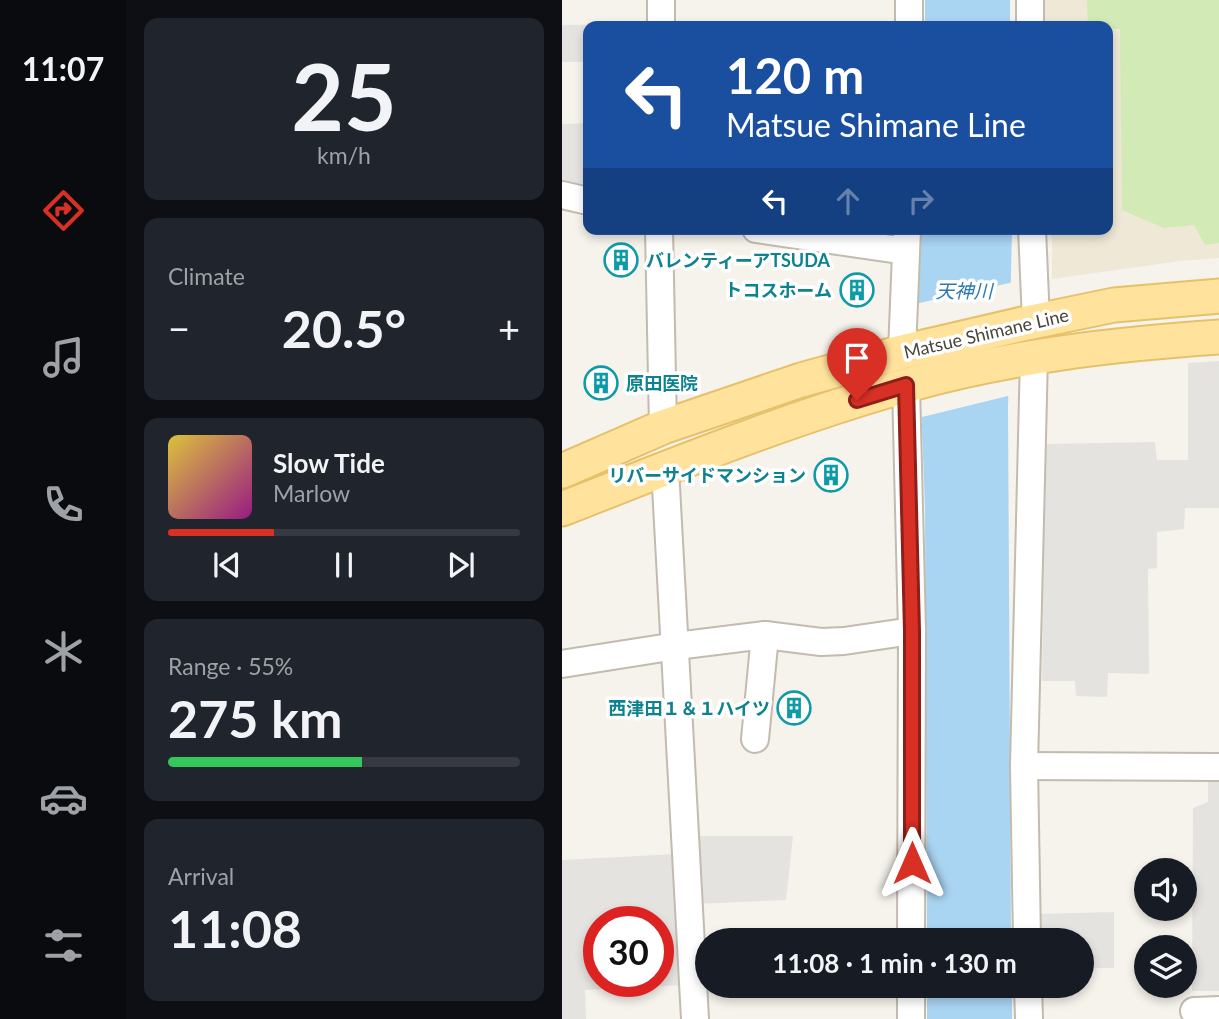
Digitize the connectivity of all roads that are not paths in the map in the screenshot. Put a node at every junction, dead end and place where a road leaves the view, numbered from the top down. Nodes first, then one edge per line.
1 (661, 0) edge
2 (909, 0) edge
3 (1030, 0) edge
4 (661, 21) edge
5 (909, 21) edge
6 (1030, 21) edge
7 (562, 195) edge
8 (583, 200) edge
9 (659, 235) edge
10 (838, 235) edge
11 (1032, 235) edge
12 (906, 240) edge
13 (1219, 296) edge
14 (1031, 322) junction
15 (1219, 337) edge
16 (907, 350) junction
17 (1030, 357) junction
18 (910, 384) junction
19 (663, 428) junction
20 (665, 468) junction
21 (562, 471) edge
22 (562, 509) edge
23 (912, 631) junction
24 (765, 635) junction
25 (676, 646) junction
26 (562, 664) edge
27 (755, 739) dead end
28 (1024, 766) junction
29 (1219, 767) edge
30 (911, 928) edge
31 (1027, 928) edge
32 (911, 998) edge
33 (1028, 998) edge
34 (695, 1019) edge
35 (911, 1019) edge
36 (1029, 1019) edge

1 - 4 street
2 - 5 street
3 - 6 street
7 - 8 street
9 - 19 street
10 - 12 street
11 - 14 street
12 - 16 street
13 - 14 main road, Matsue Shimane Line
14 - 16 main road, Matsue Shimane Line
15 - 17 main road, Matsue Shimane Line
16 - 19 main road, Matsue Shimane Line
17 - 18 main road, Matsue Shimane Line
17 - 28 street
18 - 20 main road, Matsue Shimane Line
18 - 23 street
19 - 21 main road, Matsue Shimane Line
20 - 22 main road, Matsue Shimane Line
20 - 25 street
23 - 24 street
23 - 30 street
24 - 25 street
24 - 27 street
25 - 26 street
25 - 34 street
28 - 29 street
28 - 31 street
32 - 35 street
33 - 36 street

